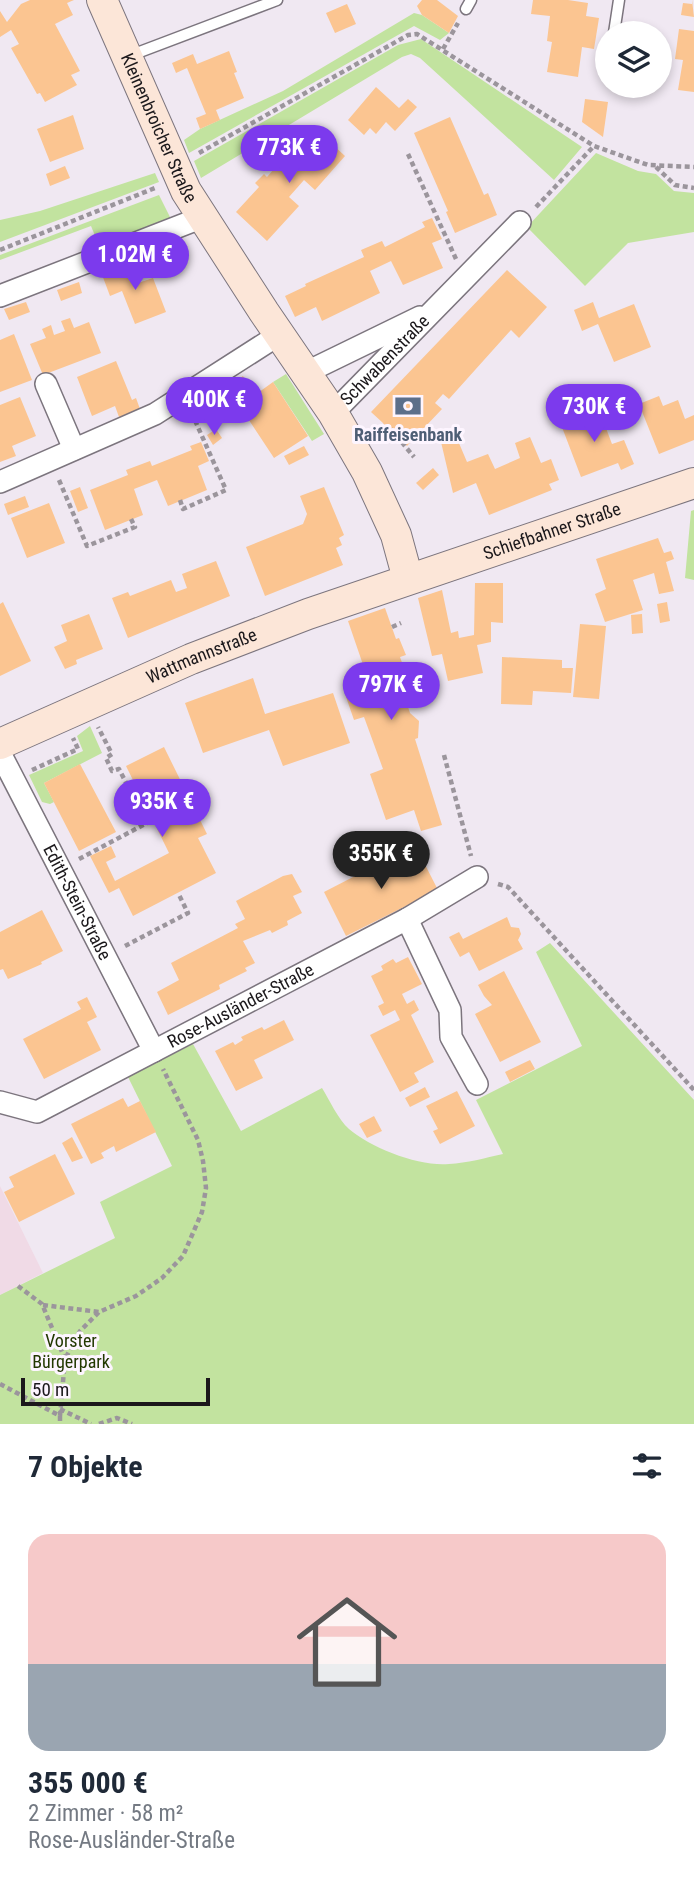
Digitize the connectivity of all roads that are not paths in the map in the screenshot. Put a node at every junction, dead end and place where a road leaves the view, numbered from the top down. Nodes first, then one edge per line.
1 (102, 0) edge
2 (277, 0) edge
3 (619, 0) edge
4 (616, 21) edge
5 (126, 57) junction
6 (203, 217) junction
7 (520, 222) road end
8 (0, 296) edge
9 (435, 310) junction
10 (280, 334) junction
11 (305, 373) junction
12 (47, 384) dead end
13 (334, 413) junction
14 (75, 449) junction
15 (0, 482) edge
16 (694, 483) edge
17 (408, 579) junction
18 (0, 744) edge
19 (0, 753) edge
20 (477, 877) road end
21 (407, 919) junction
22 (154, 1051) junction
23 (477, 1084) dead end
24 (0, 1102) edge

1 - 5 street, Kleinenbroicher Straße
2 - 5 lane
3 - 4 lane
5 - 6 street, Kleinenbroicher Straße
6 - 8 street
6 - 10 street, Kleinenbroicher Straße
7 - 9 street, Schwabenstraße
9 - 11 street, Schwabenstraße
9 - 13 street, Schwabenstraße
10 - 11 street, Kleinenbroicher Straße
10 - 14 street
11 - 13 street, Kleinenbroicher Straße
12 - 14 street
13 - 17 street, Kleinenbroicher Straße
14 - 15 street
16 - 17 street, Schiefbahner Straße
17 - 18 street, Wattmannstraße
19 - 22 street, Edith-Stein-Straße
20 - 21 street, Rose-Ausländer-Straße
21 - 22 street, Rose-Ausländer-Straße
21 - 23 street
22 - 24 street, Rose-Ausländer-Straße

